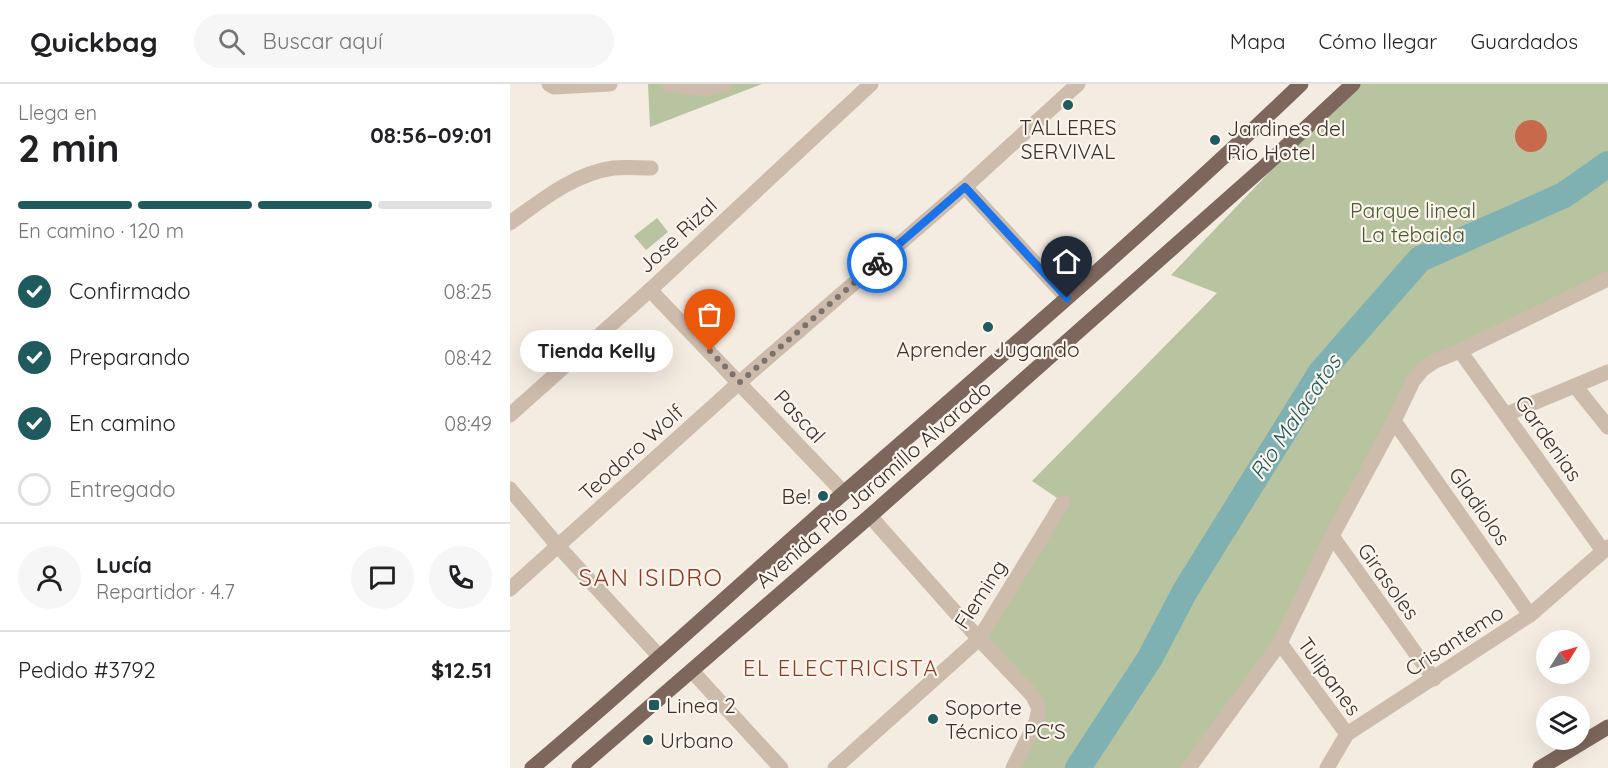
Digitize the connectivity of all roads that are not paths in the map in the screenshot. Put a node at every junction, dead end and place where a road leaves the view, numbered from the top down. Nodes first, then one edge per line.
1 (610, 84) edge
2 (668, 84) edge
3 (726, 84) edge
4 (871, 84) edge
5 (1078, 84) edge
6 (1301, 84) edge
7 (1353, 84) edge
8 (553, 85) edge
9 (651, 168) dead end
10 (965, 187) junction
11 (510, 223) edge
12 (1608, 279) edge
13 (650, 290) junction
14 (1067, 298) junction
15 (1460, 351) junction
16 (1608, 372) edge
17 (740, 382) junction
18 (1575, 386) junction
19 (1507, 414) junction
20 (510, 415) edge
21 (1395, 421) junction
22 (1608, 427) edge
23 (510, 489) edge
24 (844, 493) junction
25 (1063, 502) dead end
26 (870, 516) junction
27 (1332, 536) junction
28 (558, 546) junction
29 (1606, 549) edge
30 (510, 589) edge
31 (1530, 615) junction
32 (980, 639) junction
33 (1280, 643) junction
34 (659, 657) junction
35 (692, 671) junction
36 (1434, 678) junction
37 (1608, 727) edge
38 (1347, 734) junction
39 (532, 768) edge
40 (579, 768) edge
41 (781, 768) edge
42 (835, 768) edge
43 (1013, 768) edge
44 (1189, 768) edge
45 (1327, 768) edge
46 (1540, 768) edge

1 - 8 street
2 - 3 street
4 - 13 street, Jose Rizal
5 - 10 street, Teodoro Wolf
6 - 14 main road, Avenida Pío Jaramillo Alvarado
7 - 26 main road, Avenida Pío Jaramillo Alvarado
9 - 11 street
10 - 14 street
10 - 17 street, Teodoro Wolf
12 - 15 street
13 - 17 street, Pascal
13 - 20 street, Jose Rizal
14 - 24 main road, Avenida Pío Jaramillo Alvarado
15 - 19 street, Gardenias
15 - 21 street
16 - 18 street
17 - 24 street, Pascal
17 - 28 street, Teodoro Wolf
18 - 19 street
18 - 22 street
19 - 29 street, Gardenias
21 - 27 street
21 - 31 street, Gladiolos
23 - 28 street
24 - 34 main road, Avenida Pío Jaramillo Alvarado
25 - 32 street, Fleming
26 - 32 street
26 - 35 main road, Avenida Pío Jaramillo Alvarado
27 - 33 street
27 - 36 street, Girasoles
28 - 30 street, Teodoro Wolf
28 - 34 street
29 - 31 street, Crisantemo
31 - 36 street, Crisantemo
32 - 42 street, Fleming
32 - 43 street
33 - 38 street, Tulipanes
33 - 44 street
34 - 39 main road, Avenida Pío Jaramillo Alvarado
35 - 40 main road, Avenida Pío Jaramillo Alvarado
35 - 41 street
36 - 38 street, Crisantemo
37 - 46 main road
38 - 45 street, Crisantemo

